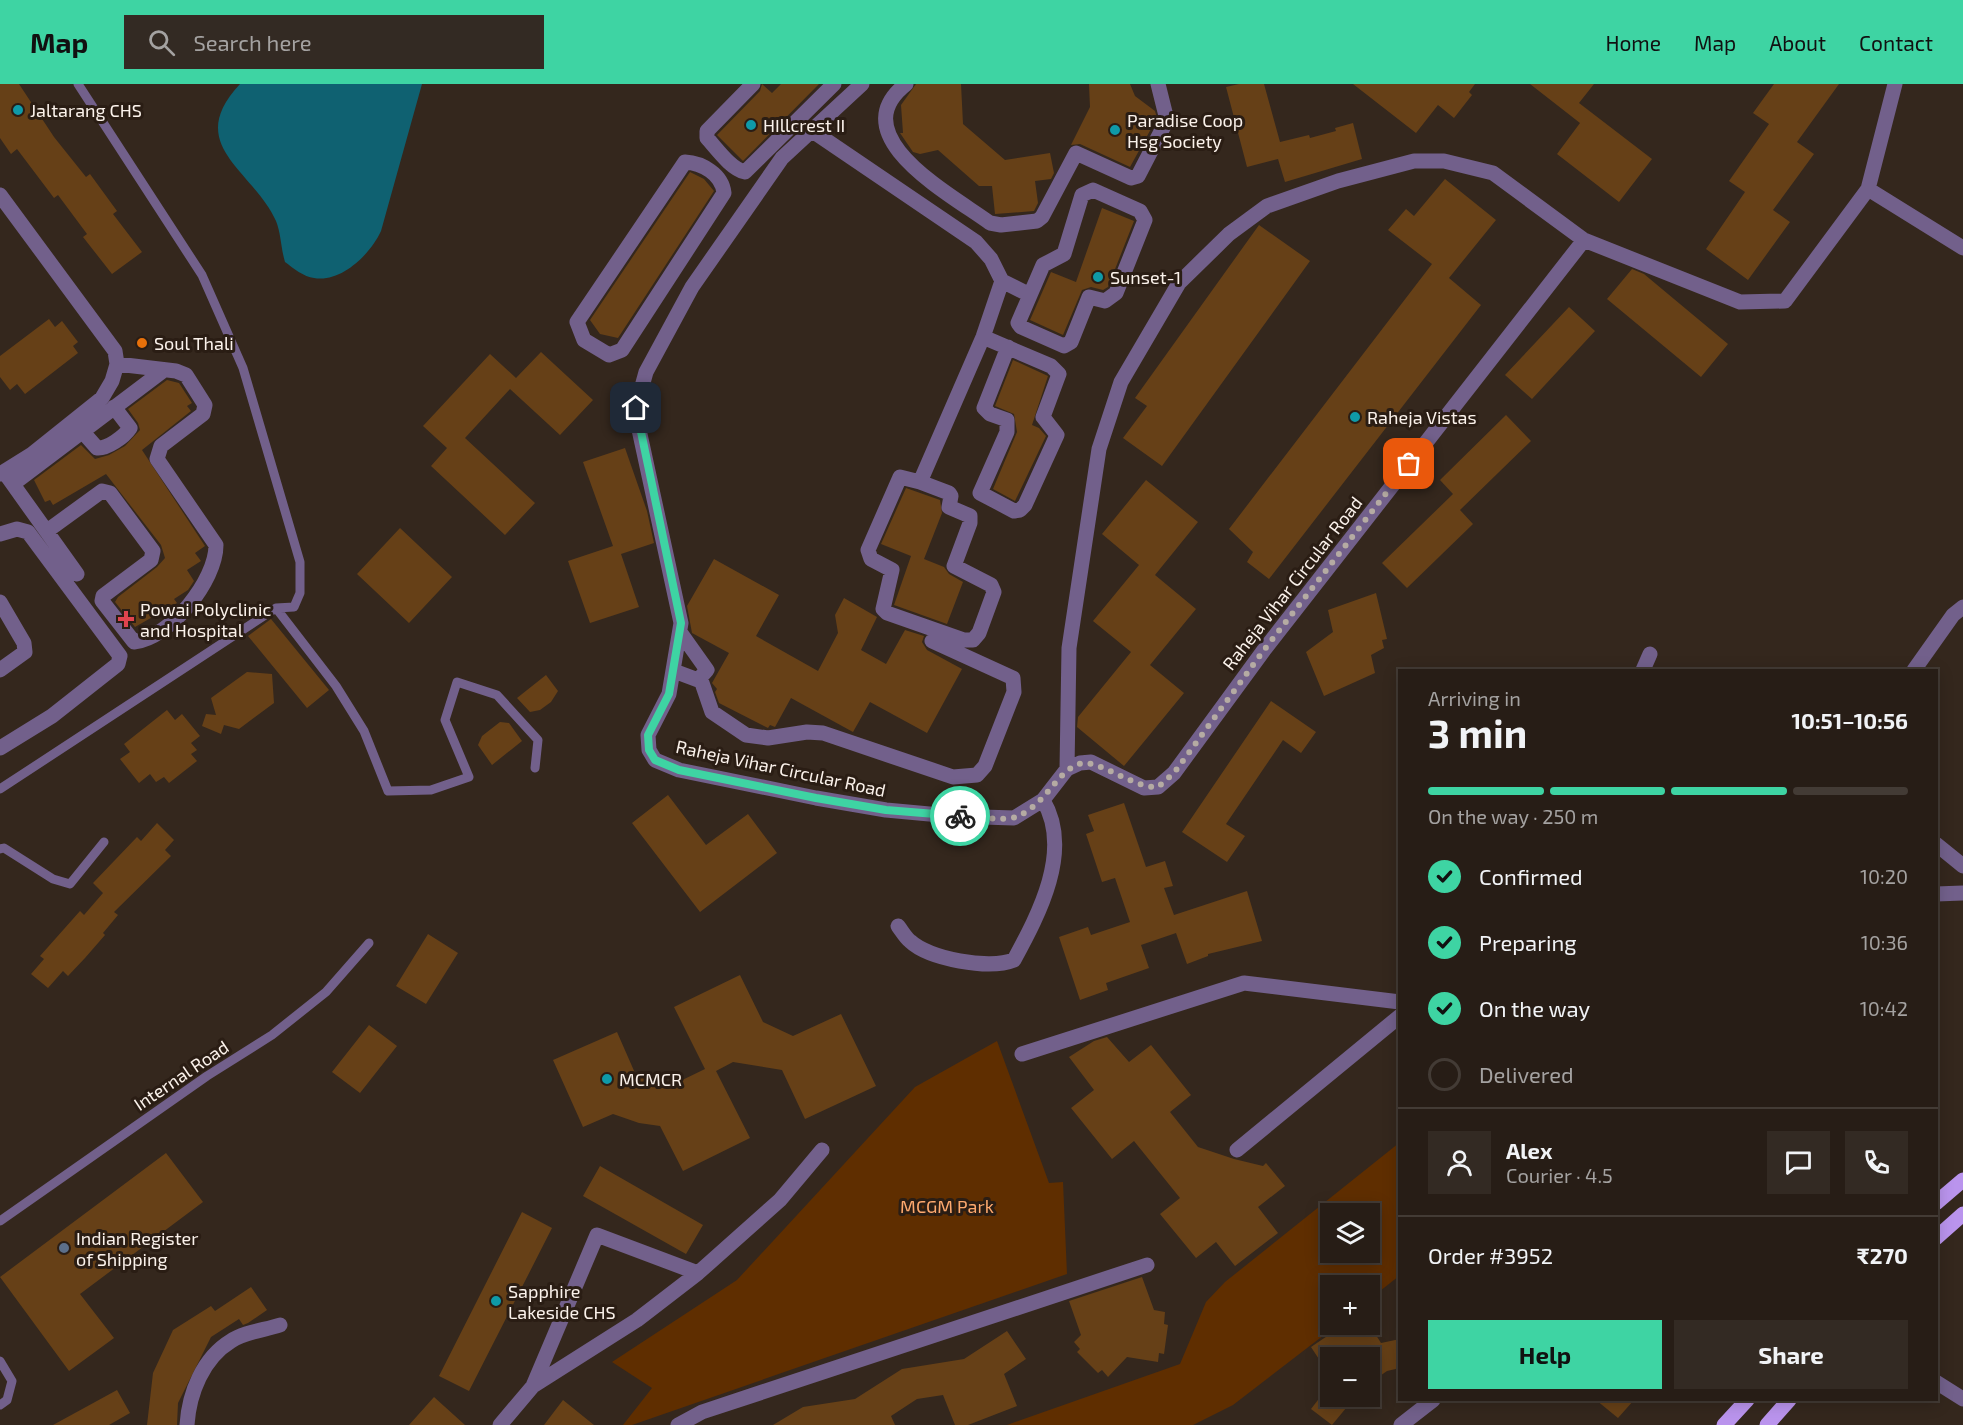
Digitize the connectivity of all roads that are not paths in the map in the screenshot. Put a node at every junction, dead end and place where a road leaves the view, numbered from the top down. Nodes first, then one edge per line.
1 (78, 84) edge
2 (753, 84) edge
3 (834, 84) edge
4 (862, 84) edge
5 (906, 84) edge
6 (1158, 84) edge
7 (1894, 84) edge
8 (810, 130) junction
9 (1868, 189) junction
10 (0, 195) edge
11 (1584, 240) junction
12 (1963, 248) edge
13 (674, 273) junction
14 (1002, 281) junction
15 (692, 286) junction
16 (1030, 295) junction
17 (983, 337) junction
18 (1008, 347) junction
19 (117, 364) junction
20 (165, 370) junction
21 (114, 407) junction
22 (82, 431) junction
23 (6, 477) edge
24 (920, 482) junction
25 (47, 531) junction
26 (1, 532) edge
27 (77, 574) dead end
28 (0, 602) edge
29 (1963, 607) edge
30 (276, 608) junction
31 (680, 632) junction
32 (932, 641) dead end
33 (1650, 654) dead end
34 (1643, 669) edge
35 (1915, 669) edge
36 (0, 670) edge
37 (674, 670) junction
38 (701, 680) junction
39 (0, 748) edge
40 (536, 768) dead end
41 (1067, 769) junction
42 (0, 789) edge
43 (1043, 800) junction
44 (104, 842) dead end
45 (1938, 846) edge
46 (0, 849) edge
47 (1963, 866) edge
48 (1963, 893) edge
49 (1938, 894) edge
50 (898, 926) dead end
51 (369, 943) dead end
52 (1398, 1002) edge
53 (1398, 1018) edge
54 (1022, 1054) dead end
55 (822, 1150) dead end
56 (1237, 1150) dead end
57 (1963, 1180) edge
58 (1938, 1201) edge
59 (1963, 1214) edge
60 (0, 1221) edge
61 (1938, 1236) edge
62 (1147, 1265) dead end
63 (698, 1273) junction
64 (280, 1325) dead end
65 (0, 1361) edge
66 (1938, 1383) edge
67 (533, 1386) junction
68 (1963, 1399) edge
69 (1432, 1401) edge
70 (1746, 1401) edge
71 (1788, 1401) edge
72 (0, 1405) edge
73 (187, 1425) edge
74 (500, 1425) edge
75 (678, 1425) edge
76 (1401, 1425) edge
77 (1724, 1425) edge
78 (1767, 1425) edge

1 - 30 lane
2 - 3 street
4 - 8 street, Raheja Vihar Circular Road
5 - 6 street
7 - 9 street
8 - 14 street
8 - 15 street, Raheja Vihar Circular Road
9 - 11 street
9 - 12 street
10 - 19 street
11 - 41 street, Raheja Vihar Circular Road
11 - 41 street
13 - 13 street
13 - 15 street
14 - 16 street
14 - 17 street
15 - 31 street, Raheja Vihar Circular Road
16 - 16 street
17 - 18 street
17 - 24 street
18 - 18 street
19 - 20 street
19 - 23 street
20 - 21 street
20 - 25 street
21 - 22 street
21 - 22 street
22 - 23 street
23 - 25 street
24 - 24 street
25 - 27 street
26 - 39 street
28 - 36 street
29 - 35 street
30 - 40 lane
30 - 42 lane
31 - 37 street, Raheja Vihar Circular Road
31 - 38 street
32 - 38 street
33 - 34 street
37 - 38 street
37 - 43 street, Raheja Vihar Circular Road
41 - 43 street, Raheja Vihar Circular Road
43 - 50 street
44 - 46 lane
45 - 47 street
48 - 49 street
51 - 60 lane, Internal Road
52 - 54 street
53 - 56 street
55 - 63 street
57 - 58 main road
59 - 61 main road
62 - 75 street
63 - 67 street
63 - 67 street
64 - 73 street
65 - 72 lane
66 - 68 street
67 - 74 street
69 - 76 street
70 - 77 main road
71 - 78 main road

